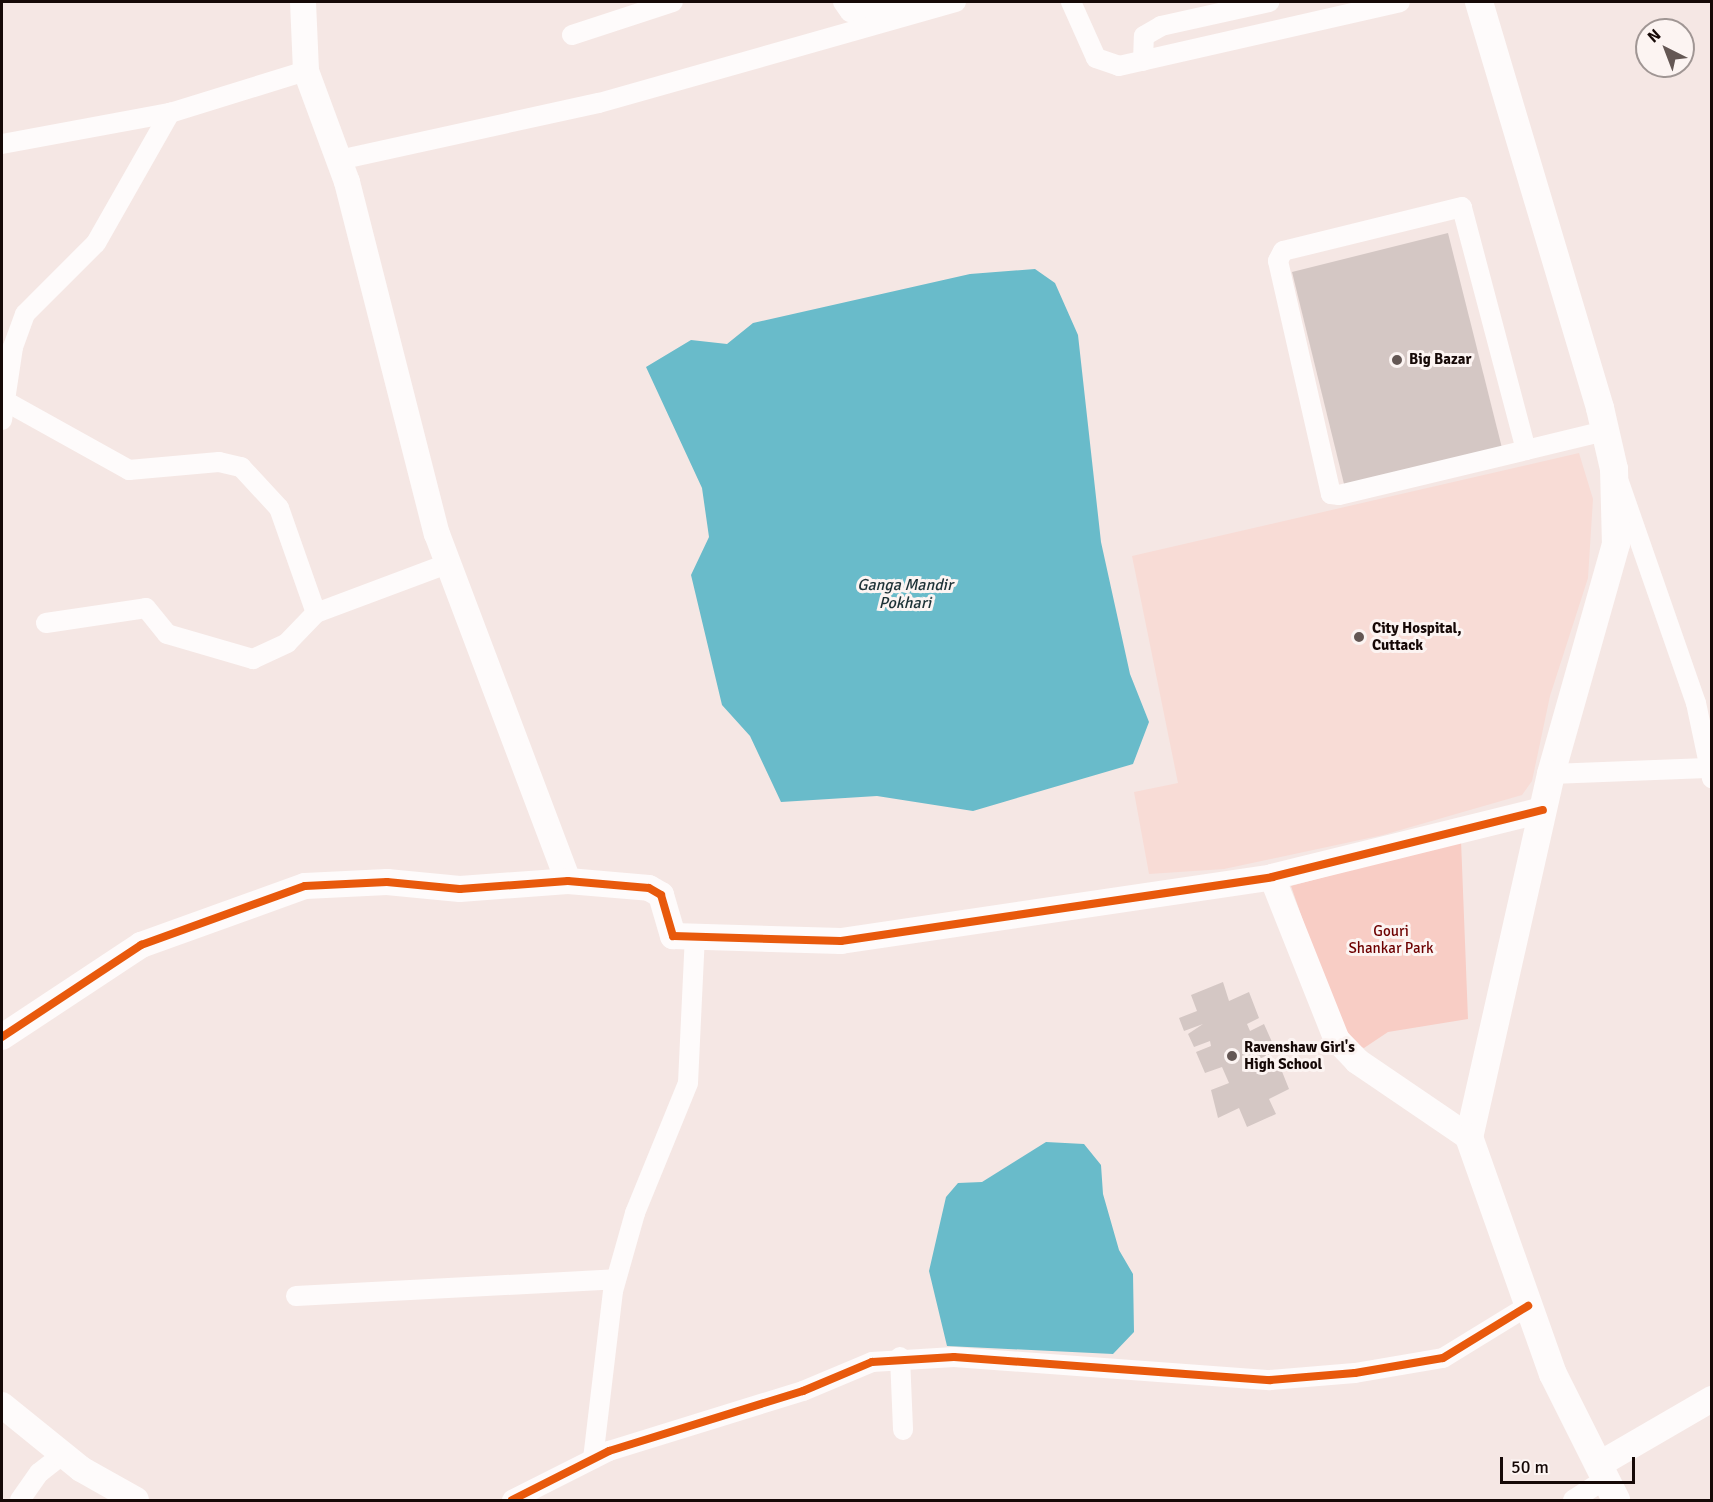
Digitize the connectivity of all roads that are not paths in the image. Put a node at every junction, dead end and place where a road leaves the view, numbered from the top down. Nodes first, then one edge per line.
1 (303, 2) edge
2 (674, 2) edge
3 (843, 2) edge
4 (927, 2) edge
5 (956, 2) edge
6 (1071, 2) edge
7 (1269, 2) edge
8 (1400, 2) edge
9 (1479, 2) edge
10 (572, 35) dead end
11 (1143, 61) junction
12 (306, 71) junction
13 (170, 113) junction
14 (2, 144) edge
15 (339, 160) junction
16 (5, 370) edge
17 (3, 411) edge
18 (1605, 431) junction
19 (1527, 450) junction
20 (1614, 469) junction
21 (447, 564) junction
22 (316, 613) junction
23 (46, 623) dead end
24 (1709, 773) edge
25 (1551, 774) junction
26 (1543, 810) junction
27 (1272, 877) junction
28 (568, 881) junction
29 (695, 936) junction
30 (2, 1037) edge
31 (1469, 1137) junction
32 (616, 1279) junction
33 (296, 1296) dead end
34 (1528, 1306) junction
35 (900, 1357) junction
36 (1712, 1399) edge
37 (2, 1405) edge
38 (903, 1430) dead end
39 (63, 1454) junction
40 (593, 1459) junction
41 (1607, 1482) edge
42 (20, 1500) edge
43 (136, 1500) edge
44 (512, 1500) edge
45 (1573, 1500) edge

1 - 12 street
2 - 10 street
3 - 4 street
5 - 15 street
6 - 11 street
7 - 11 street
8 - 11 street
9 - 18 main road
12 - 13 street
12 - 15 street
13 - 14 street
13 - 16 street
15 - 21 street
16 - 17 street
17 - 22 street
18 - 19 street
18 - 20 main road
19 - 19 street
20 - 24 street
20 - 25 main road
21 - 22 street
21 - 28 street
22 - 23 street
24 - 25 street
25 - 26 main road
26 - 27 street
26 - 31 main road
27 - 29 street
27 - 31 street
28 - 29 street
28 - 30 street
29 - 32 street
31 - 34 main road
32 - 33 street
32 - 40 street
34 - 35 street
34 - 41 main road
35 - 38 street
35 - 40 street
36 - 41 street
37 - 39 street
39 - 42 street
39 - 43 street
40 - 44 street
41 - 45 street

